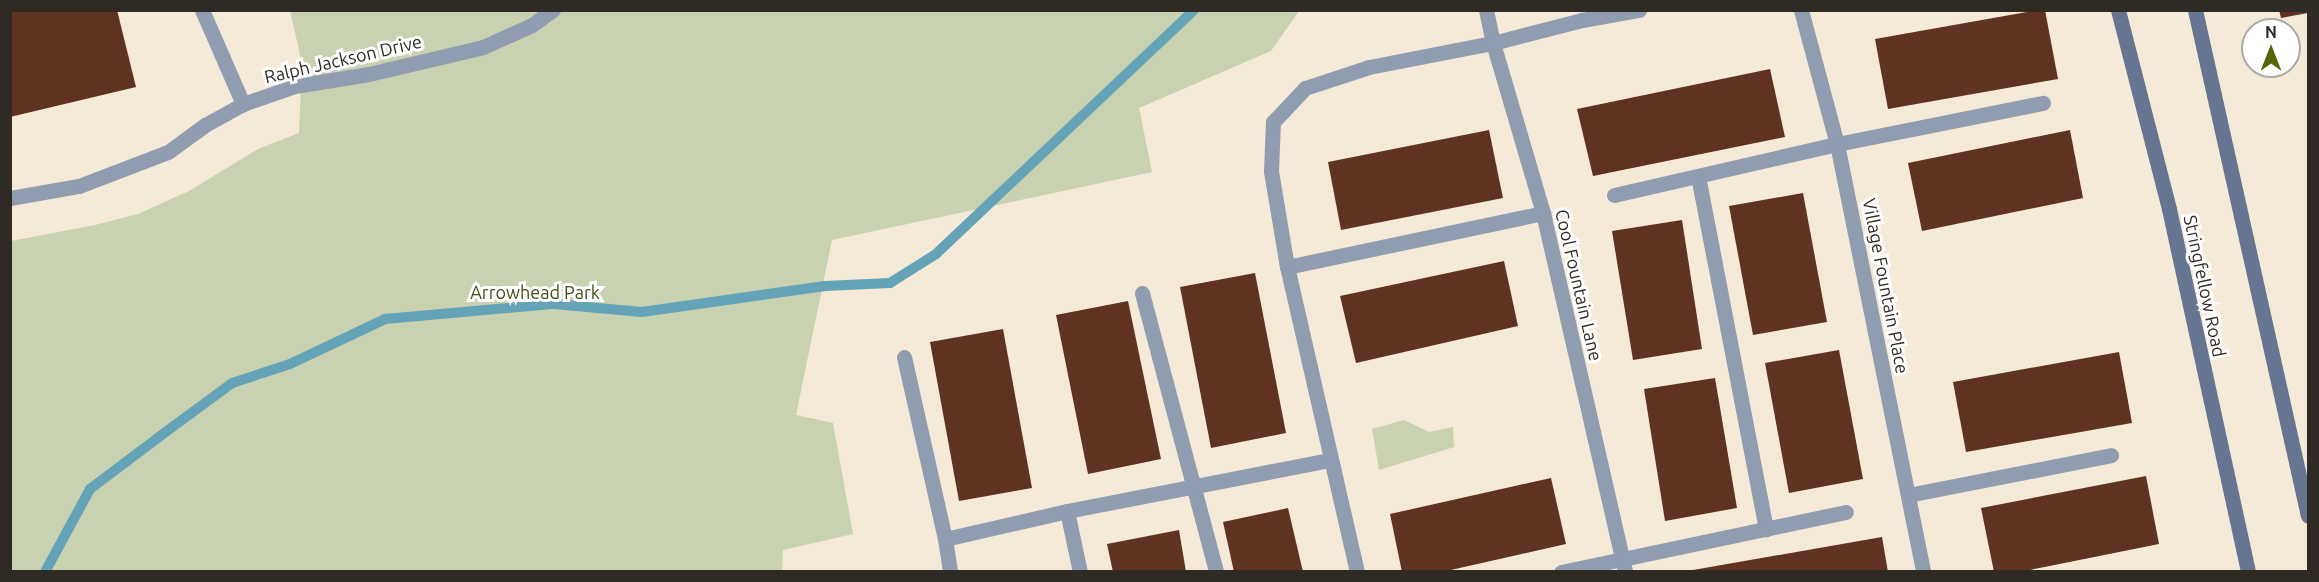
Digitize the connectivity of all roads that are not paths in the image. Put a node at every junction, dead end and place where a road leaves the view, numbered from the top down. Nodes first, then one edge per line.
1 (202, 10) edge
2 (553, 10) edge
3 (1486, 10) edge
4 (1638, 10) edge
5 (1801, 10) edge
6 (2118, 10) edge
7 (2194, 10) edge
8 (1493, 43) junction
9 (2043, 103) dead end
10 (243, 104) junction
11 (1837, 144) junction
12 (1698, 176) junction
13 (1614, 195) dead end
14 (10, 198) edge
15 (1543, 213) junction
16 (1287, 267) junction
17 (1142, 293) dead end
18 (904, 357) dead end
19 (2111, 455) dead end
20 (1330, 460) junction
21 (1191, 486) junction
22 (1908, 495) junction
23 (1067, 511) junction
24 (1846, 512) dead end
25 (2308, 516) edge
26 (1766, 530) junction
27 (945, 539) junction
28 (1624, 565) edge
29 (950, 572) edge
30 (1080, 572) edge
31 (1216, 572) edge
32 (1357, 572) edge
33 (1561, 572) edge
34 (1923, 572) edge
35 (2248, 572) edge

1 - 10 street
2 - 10 street, Ralph Jackson Drive
3 - 8 street, Cool Fountain Lane
4 - 8 street
5 - 11 street, Village Fountain Place
6 - 35 main road, Stringfellow Road
7 - 25 main road
8 - 15 street, Cool Fountain Lane
8 - 16 street
9 - 11 street
10 - 14 street, Ralph Jackson Drive
11 - 12 street
11 - 22 street, Village Fountain Place
12 - 13 street
12 - 26 street
15 - 16 street
15 - 28 street, Cool Fountain Lane
16 - 20 street
17 - 21 street
18 - 27 street
19 - 22 street
20 - 21 street
20 - 32 street
21 - 23 street
21 - 31 street
22 - 34 street, Village Fountain Place
23 - 27 street
23 - 30 street
24 - 26 street
26 - 28 street
27 - 29 street
28 - 33 street

